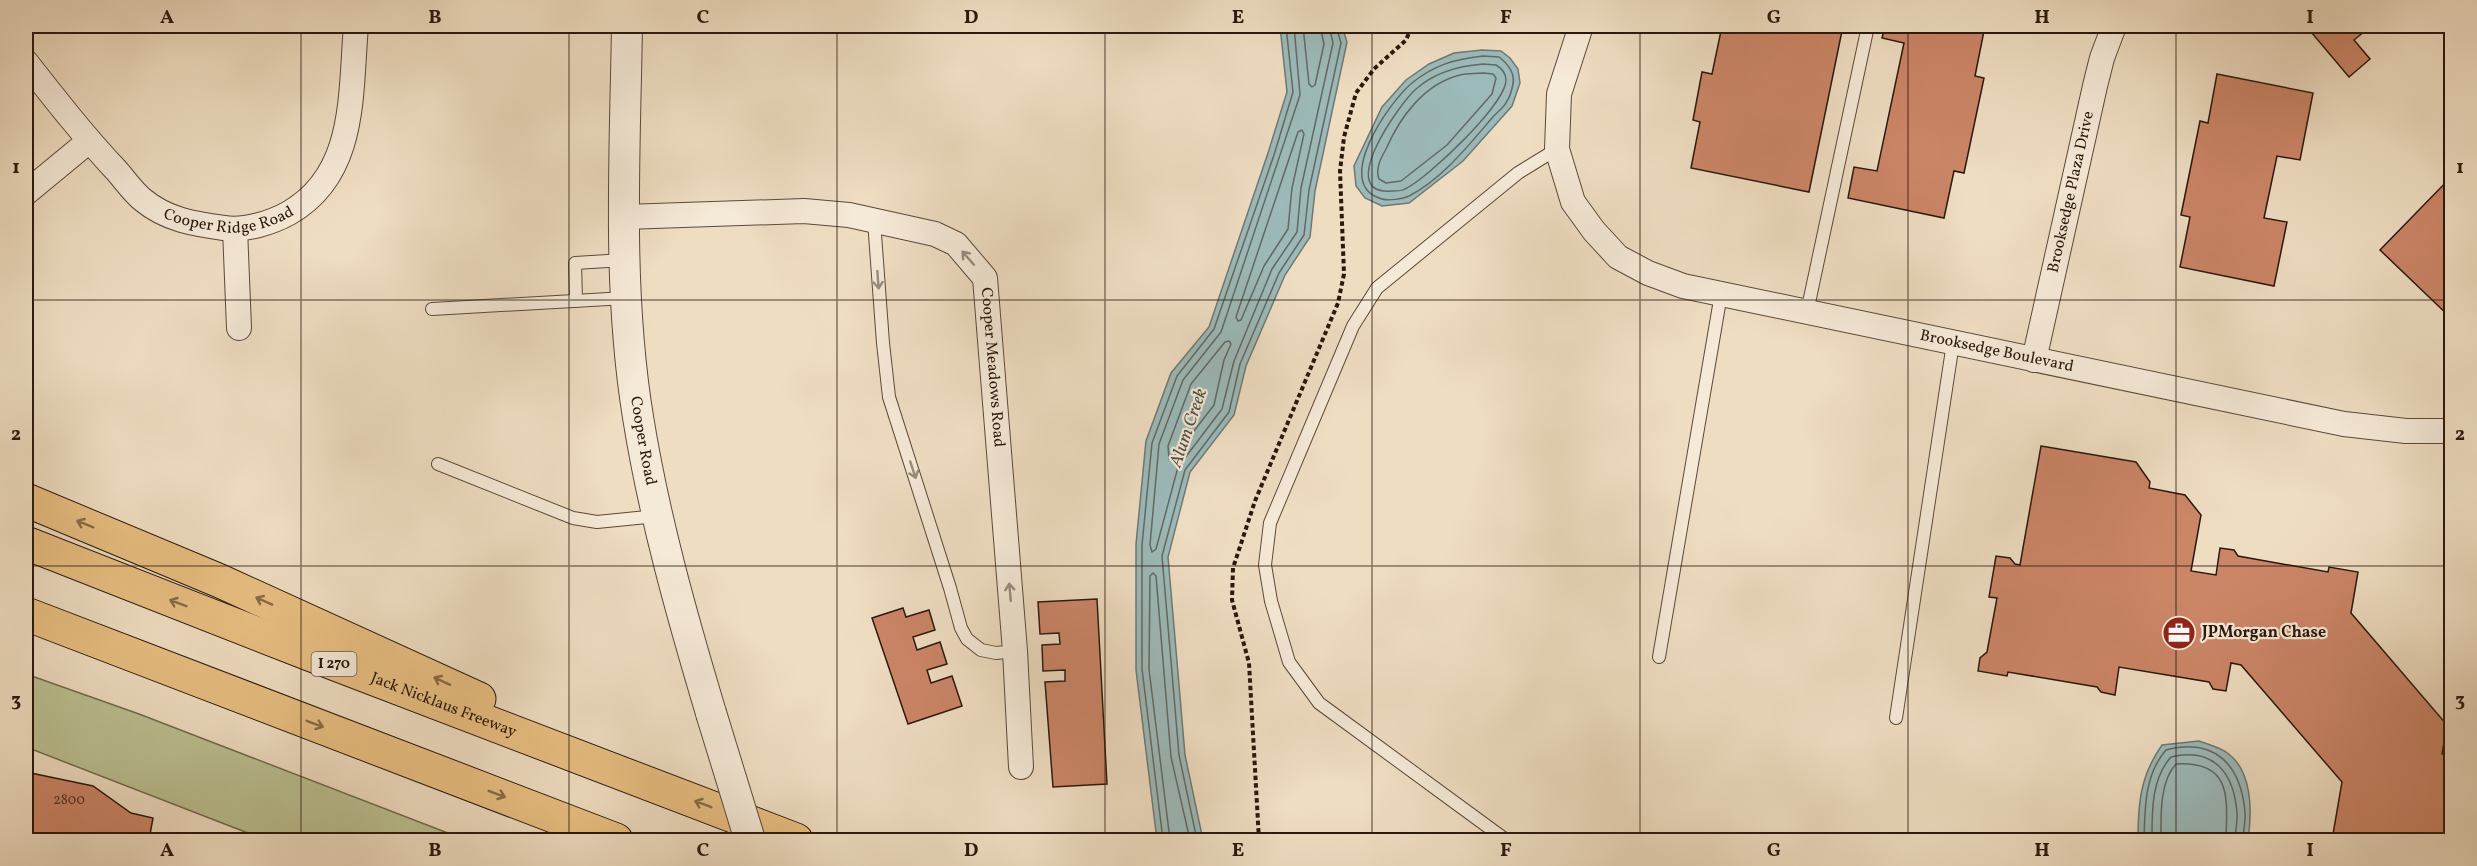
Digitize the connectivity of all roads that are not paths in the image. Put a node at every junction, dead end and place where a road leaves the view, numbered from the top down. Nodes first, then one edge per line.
1 (356, 26) edge
2 (627, 26) edge
3 (1581, 26) edge
4 (1868, 26) edge
5 (2114, 26) edge
6 (26, 62) edge
7 (89, 141) junction
8 (1557, 149) junction
9 (26, 193) edge
10 (624, 217) junction
11 (874, 221) junction
12 (235, 229) junction
13 (626, 260) junction
14 (1721, 294) junction
15 (627, 298) junction
16 (576, 301) junction
17 (432, 309) dead end
18 (1807, 312) junction
19 (239, 328) dead end
20 (1953, 343) junction
21 (2034, 360) junction
22 (2451, 431) edge
23 (438, 464) dead end
24 (26, 500) edge
25 (658, 516) junction
26 (26, 543) edge
27 (26, 614) edge
28 (26, 630) edge
29 (1015, 651) junction
30 (1659, 657) dead end
31 (260, 703) junction
32 (1896, 718) dead end
33 (1020, 767) dead end
34 (645, 782) junction
35 (616, 840) edge
36 (750, 840) edge
37 (796, 840) edge
38 (1506, 840) edge

1 - 12 street, Cooper Ridge Road
2 - 10 street, Cooper Road
3 - 8 street, Brooksedge Boulevard
4 - 18 lane
5 - 21 street, Brooksedge Plaza Drive
6 - 7 street, Cooper Ridge Road
7 - 9 street
7 - 12 street, Cooper Ridge Road
8 - 14 street, Brooksedge Boulevard
8 - 38 lane
10 - 11 street, Cooper Meadows Road
10 - 13 street, Cooper Road
11 -> 29 lane
29 -> 11 street, Cooper Meadows Road
12 - 19 street
13 - 15 street, Cooper Road
13 - 16 lane
14 - 18 street, Brooksedge Boulevard
14 - 30 lane
15 - 16 lane
15 - 25 street, Cooper Road
16 - 17 lane
18 - 20 street, Brooksedge Boulevard
20 - 21 street, Brooksedge Boulevard
20 - 32 lane
21 - 22 street, Brooksedge Boulevard
23 - 25 lane
34 -> 24 highway
25 - 36 street, Cooper Road, bridge
34 -> 26 highway, Jack Nicklaus Freeway / I 270
27 - 31 highway
28 - 31 highway
29 - 33 street, Cooper Meadows Road
31 -> 35 highway
37 -> 34 highway, Jack Nicklaus Freeway / I 270

